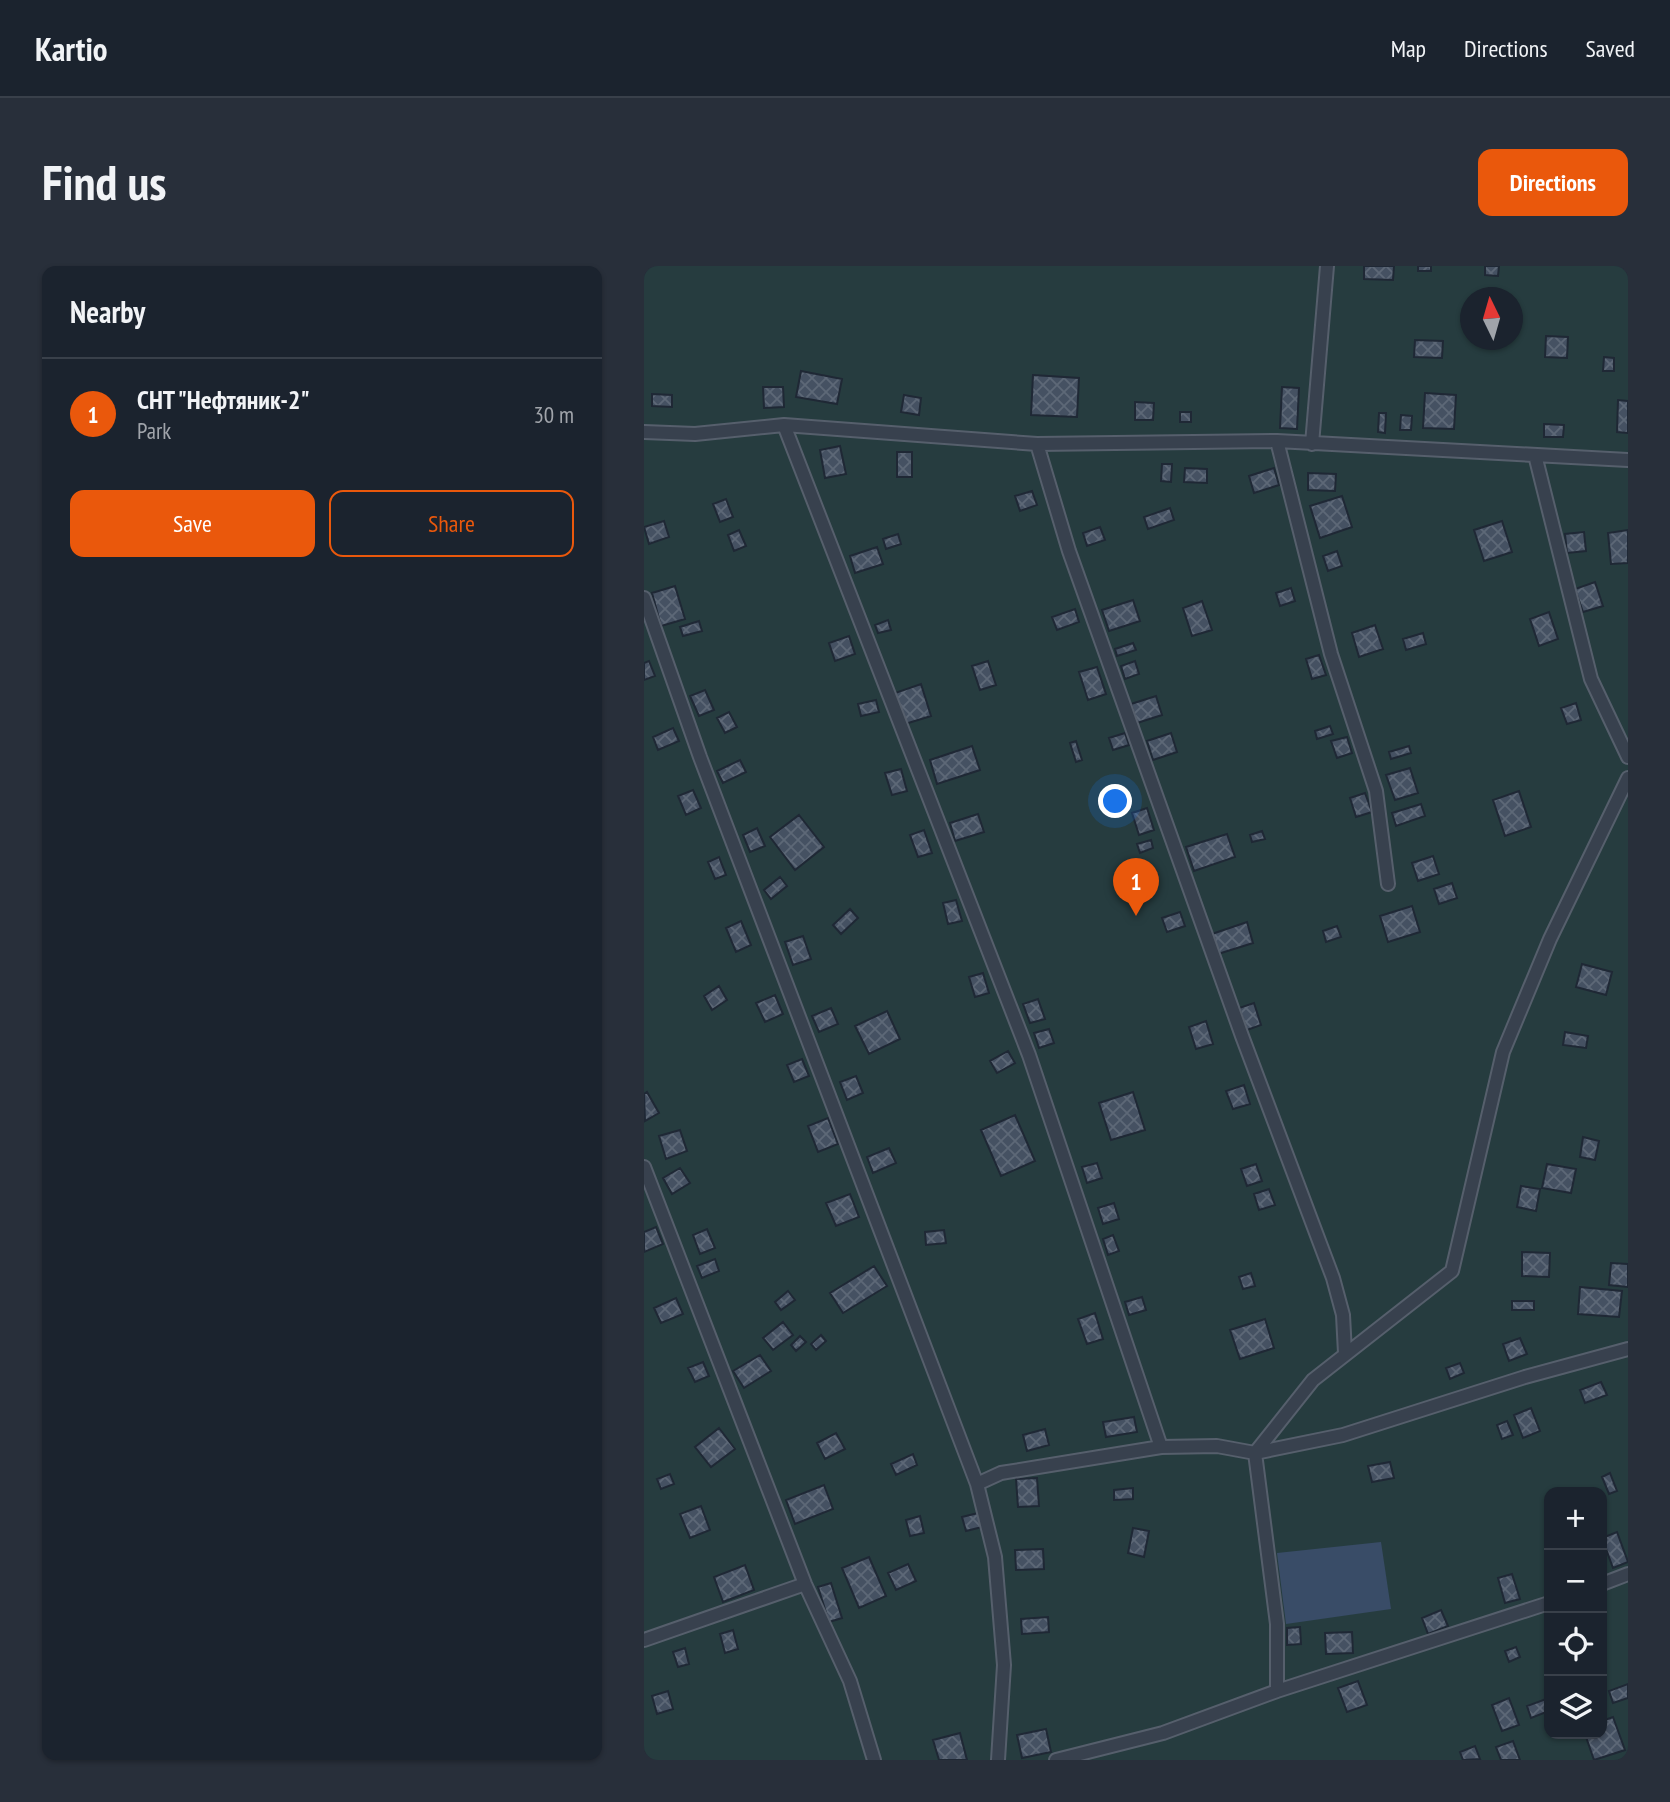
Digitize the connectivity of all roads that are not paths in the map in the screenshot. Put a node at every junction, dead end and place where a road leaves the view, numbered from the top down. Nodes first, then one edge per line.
1 (1326, 266) edge
2 (784, 425) junction
3 (644, 432) edge
4 (1276, 440) junction
5 (1037, 444) junction
6 (1312, 444) junction
7 (1535, 455) junction
8 (1628, 460) edge
9 (644, 598) edge
10 (1628, 757) edge
11 (1628, 778) edge
12 (1388, 884) dead end
13 (644, 1167) edge
14 (1628, 1349) edge
15 (1345, 1353) junction
16 (1161, 1447) junction
17 (1255, 1453) junction
18 (977, 1484) junction
19 (1628, 1574) edge
20 (1607, 1582) edge
21 (805, 1584) junction
22 (1544, 1604) edge
23 (644, 1640) edge
24 (1277, 1691) junction
25 (874, 1760) edge
26 (998, 1760) edge
27 (1056, 1760) edge

1 - 6 lane
2 - 3 lane
2 - 5 lane
2 - 16 lane
4 - 5 lane
4 - 6 lane
4 - 12 lane
5 - 15 lane
6 - 7 lane
7 - 8 lane
7 - 10 lane
9 - 18 lane
11 - 15 lane
13 - 21 lane
14 - 17 lane
15 - 17 lane
16 - 17 lane
16 - 18 lane
17 - 24 lane
18 - 26 lane
19 - 20 lane
21 - 23 lane
21 - 25 lane
22 - 24 lane
24 - 27 lane

